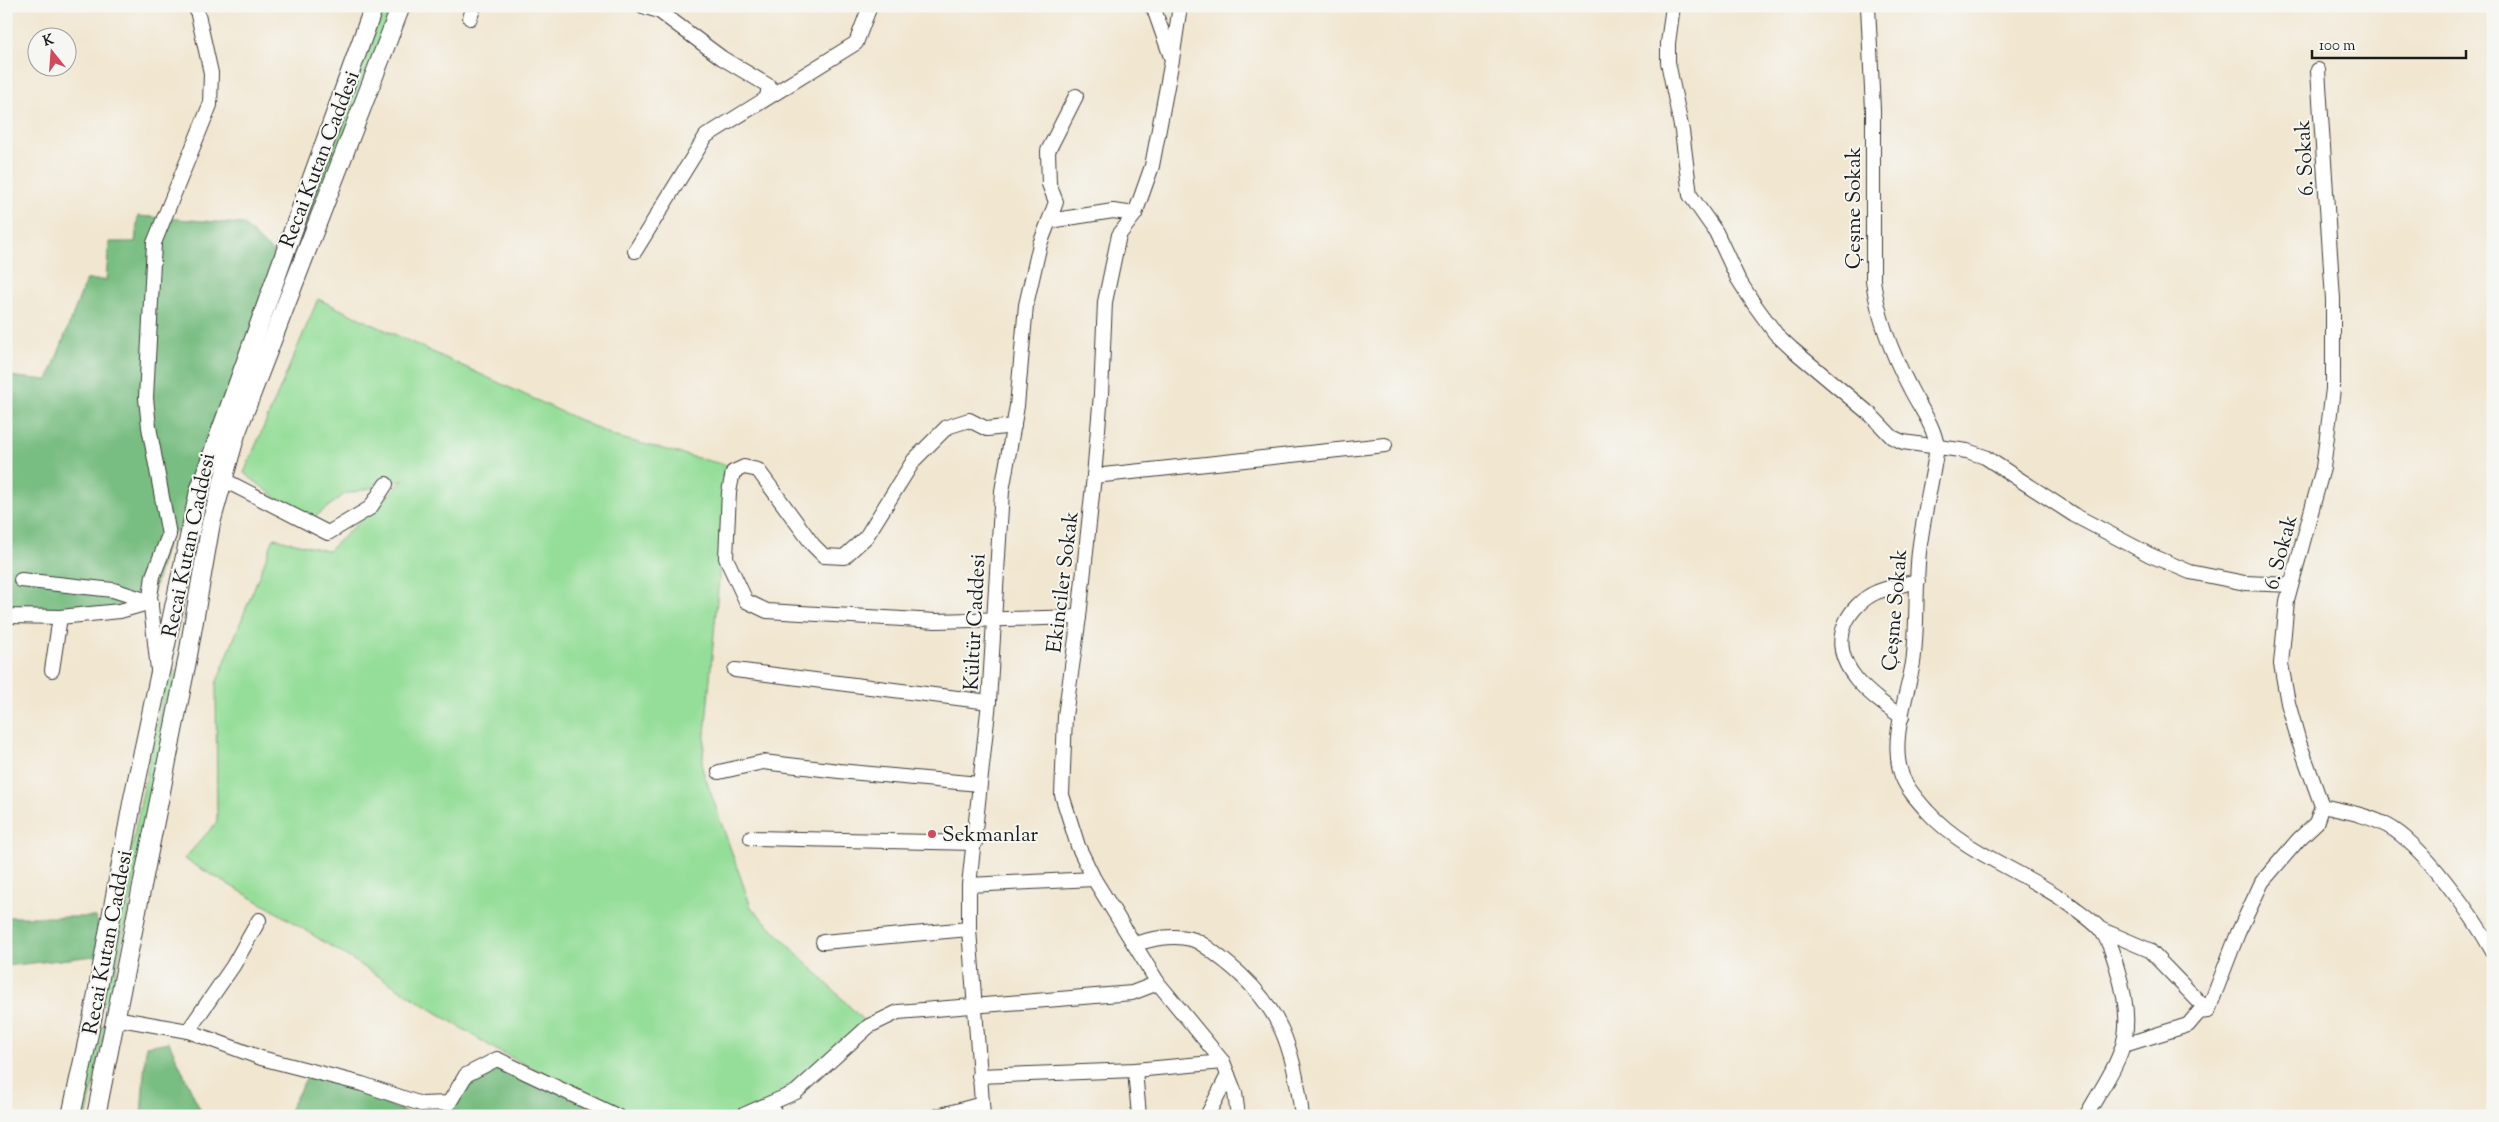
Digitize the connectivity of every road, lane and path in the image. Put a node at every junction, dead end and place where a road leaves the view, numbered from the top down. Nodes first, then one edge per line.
1 (196, 6) edge
2 (374, 6) edge
3 (402, 6) edge
4 (643, 6) edge
5 (870, 6) edge
6 (1150, 6) edge
7 (1180, 6) edge
8 (1673, 6) edge
9 (1868, 6) edge
10 (1172, 60) junction
11 (2318, 70) dead end
12 (1076, 96) dead end
13 (767, 97) junction
14 (1135, 214) junction
15 (1049, 221) junction
16 (635, 251) dead end
17 (1014, 426) junction
18 (1385, 445) dead end
19 (1937, 447) junction
20 (1094, 476) junction
21 (222, 479) junction
22 (386, 484) dead end
23 (21, 580) dead end
24 (1918, 581) junction
25 (2290, 585) junction
26 (150, 602) junction
27 (6, 614) edge
28 (60, 617) junction
29 (994, 618) junction
30 (1079, 618) junction
31 (52, 670) dead end
32 (735, 670) dead end
33 (158, 675) junction
34 (989, 702) junction
35 (1902, 717) junction
36 (719, 772) dead end
37 (979, 784) junction
38 (2322, 806) junction
39 (751, 838) dead end
40 (975, 843) junction
41 (1094, 879) junction
42 (969, 885) junction
43 (259, 920) dead end
44 (970, 928) junction
45 (2100, 929) junction
46 (823, 942) dead end
47 (1134, 944) junction
48 (2493, 952) edge
49 (1158, 983) junction
50 (975, 1004) junction
51 (2208, 1011) junction
52 (115, 1018) junction
53 (188, 1030) junction
54 (2124, 1045) junction
55 (1226, 1068) junction
56 (1135, 1070) junction
57 (979, 1076) junction
58 (773, 1109) edge
59 (982, 1110) edge
60 (71, 1116) edge
61 (96, 1116) edge
62 (617, 1116) edge
63 (741, 1116) edge
64 (938, 1116) edge
65 (1139, 1116) edge
66 (1207, 1116) edge
67 (1238, 1116) edge
68 (1302, 1116) edge
69 (2086, 1116) edge

1 - 26 street
2 - 33 main road, Recai Kutan Caddesi
3 - 21 main road, Recai Kutan Caddesi
4 - 13 street
5 - 13 street
6 - 10 street
7 - 10 street, Ekinciler Sokak
8 - 19 street
9 - 19 street, Çeşme Sokak
10 - 14 street, Ekinciler Sokak
11 - 25 street, 6. Sokak
12 - 15 street, Kültür Caddesi
13 - 16 street
14 - 15 street
14 - 20 street, Ekinciler Sokak
15 - 17 street, Kültür Caddesi
17 - 29 street, Kültür Caddesi
17 - 29 street
18 - 20 street
19 - 24 street, Çeşme Sokak
19 - 25 street
20 - 30 street, Ekinciler Sokak
21 - 22 street
21 - 52 main road, Recai Kutan Caddesi
23 - 26 street
24 - 35 street, Çeşme Sokak
24 - 35 street
25 - 38 street, 6. Sokak
26 - 28 street
26 - 33 street
27 - 28 street
28 - 31 street
29 - 30 street
29 - 34 street, Kültür Caddesi
30 - 41 street, Ekinciler Sokak
32 - 34 street
33 - 60 main road, Recai Kutan Caddesi
34 - 37 street, Kültür Caddesi
35 - 45 street, Çeşme Sokak
36 - 37 street
37 - 40 street, Kültür Caddesi
38 - 48 street
38 - 51 street
39 - 40 street
40 - 42 street, Kültür Caddesi
41 - 42 street
41 - 47 street, Ekinciler Sokak
42 - 44 street, Kültür Caddesi
43 - 53 street
44 - 46 street
44 - 50 street, Kültür Caddesi
45 - 51 street
45 - 54 street, Çeşme Sokak
47 - 49 street, Ekinciler Sokak
47 - 68 street
49 - 50 street
49 - 55 street, Ekinciler Sokak
50 - 57 street, Kültür Caddesi
50 - 58 street
51 - 54 street
52 - 53 street
52 - 61 main road, Recai Kutan Caddesi
53 - 62 street
54 - 69 street, Çeşme Sokak
55 - 56 street
55 - 66 street
55 - 67 street
56 - 57 street
56 - 65 street
57 - 59 street, Kültür Caddesi
58 - 63 street
59 - 64 street

